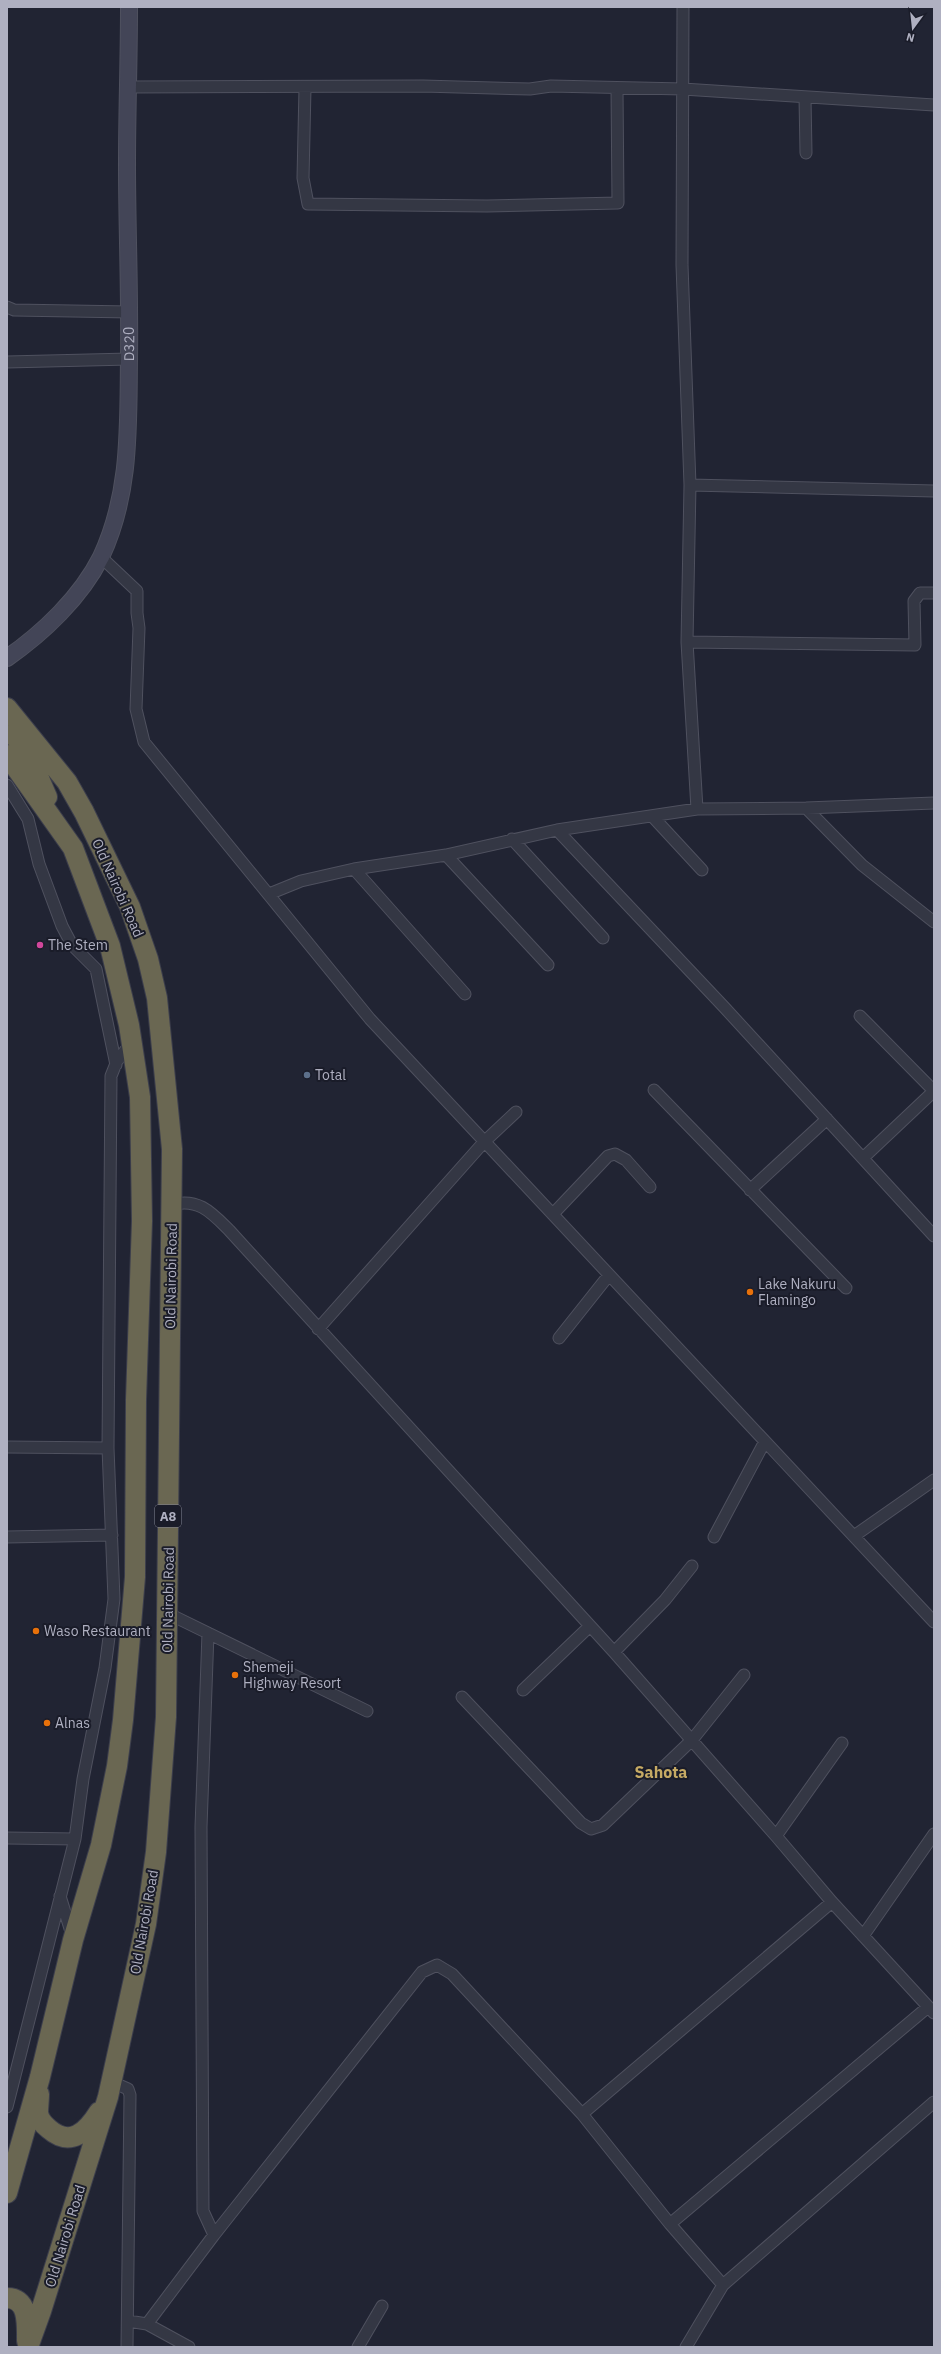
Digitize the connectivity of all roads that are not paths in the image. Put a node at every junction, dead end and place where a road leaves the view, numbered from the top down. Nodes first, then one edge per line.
1 (129, 7) edge
2 (683, 7) edge
3 (129, 87) junction
4 (306, 88) junction
5 (617, 88) junction
6 (683, 89) junction
7 (805, 98) junction
8 (934, 105) edge
9 (806, 153) dead end
10 (7, 307) edge
11 (130, 312) junction
12 (129, 359) junction
13 (7, 362) edge
14 (690, 485) junction
15 (934, 491) edge
16 (101, 557) junction
17 (934, 593) edge
18 (687, 642) junction
19 (23, 647) junction
20 (7, 658) edge
21 (7, 671) edge
22 (7, 708) edge
23 (7, 726) edge
24 (7, 755) edge
25 (7, 785) edge
26 (934, 803) edge
27 (806, 808) junction
28 (697, 809) junction
29 (653, 817) junction
30 (54, 822) junction
31 (557, 830) junction
32 (512, 839) junction
33 (98, 842) junction
34 (72, 848) junction
35 (446, 855) junction
36 (354, 869) junction
37 (702, 870) dead end
38 (269, 894) junction
39 (934, 922) edge
40 (603, 938) dead end
41 (548, 965) dead end
42 (465, 994) dead end
43 (860, 1016) dead end
44 (132, 1042) junction
45 (116, 1065) junction
46 (654, 1090) dead end
47 (934, 1091) edge
48 (516, 1112) dead end
49 (827, 1119) junction
50 (484, 1142) junction
51 (863, 1158) junction
52 (650, 1187) dead end
53 (750, 1190) junction
54 (172, 1206) junction
55 (553, 1214) junction
56 (934, 1236) edge
57 (609, 1275) junction
58 (846, 1288) dead end
59 (318, 1329) junction
60 (559, 1338) dead end
61 (764, 1443) junction
62 (7, 1447) edge
63 (108, 1448) junction
64 (934, 1480) edge
65 (112, 1535) junction
66 (854, 1536) junction
67 (7, 1537) edge
68 (714, 1537) dead end
69 (692, 1566) dead end
70 (167, 1613) junction
71 (934, 1622) edge
72 (590, 1626) junction
73 (208, 1633) junction
74 (614, 1652) junction
75 (744, 1675) dead end
76 (523, 1690) dead end
77 (462, 1697) dead end
78 (367, 1711) dead end
79 (692, 1740) junction
80 (842, 1743) dead end
81 (934, 1834) edge
82 (776, 1836) junction
83 (7, 1838) edge
84 (75, 1840) junction
85 (60, 1896) junction
86 (832, 1902) junction
87 (864, 1936) junction
88 (73, 1940) junction
89 (931, 2010) edge
90 (40, 2076) junction
91 (110, 2090) junction
92 (934, 2102) edge
93 (7, 2108) edge
94 (582, 2114) junction
95 (7, 2193) edge
96 (670, 2224) junction
97 (214, 2235) junction
98 (723, 2285) junction
99 (7, 2298) edge
100 (382, 2306) dead end
101 (128, 2321) junction
102 (147, 2324) junction
103 (27, 2347) edge
104 (127, 2347) edge
105 (189, 2347) edge
106 (358, 2347) edge
107 (686, 2347) edge

1 - 3 street, D320 / D320
2 - 6 street
3 - 4 street
3 - 11 street, D320 / D320
4 - 5 street
4 - 5 street
5 - 6 street
6 - 7 street
6 - 14 street
7 - 8 street
7 - 9 street
10 - 11 street
11 - 12 street, D320 / D320
12 - 13 street
12 - 16 street, D320 / D320
14 - 15 street
14 - 18 street
16 - 19 street, D320 / D320
16 - 38 street
17 - 18 street
18 - 28 street
19 - 20 street, D320
19 - 21 street, D320
22 - 33 highway, Old Nairobi Road / A8
23 - 30 highway
24 - 30 highway, Old Nairobi Road / A8
25 - 45 street
26 - 27 street
27 - 28 street
27 - 39 street
28 - 29 street
29 - 31 street
29 - 37 street
30 - 34 highway, Old Nairobi Road / A8
31 - 32 street
31 - 49 street
32 - 35 street
32 - 40 street
33 - 34 highway
33 - 54 highway, Old Nairobi Road / A8
34 - 44 highway, Old Nairobi Road / A8
35 - 36 street
35 - 41 street
36 - 38 street
36 - 42 street
38 - 50 street
43 - 47 street
44 - 45 street
44 - 88 highway, Old Nairobi Road / A8
45 - 63 street
46 - 53 street
47 - 51 street
48 - 50 street
49 - 51 street
49 - 53 street
50 - 55 street
50 - 59 street
51 - 56 street
52 - 55 street
53 - 58 street
54 - 59 street
54 - 70 highway, Old Nairobi Road / A8
55 - 57 street
57 - 60 street
57 - 61 street
59 - 72 street
61 - 66 street
61 - 68 street
62 - 63 street
63 - 65 street
64 - 66 street
65 - 67 street
65 - 84 street
66 - 71 street
69 - 74 street
70 - 73 street
70 - 91 highway, Old Nairobi Road / A8
72 - 74 street
72 - 76 street
73 - 78 street
73 - 97 street
74 - 79 street
75 - 79 street
77 - 79 street
79 - 82 street
80 - 82 street
81 - 87 street
82 - 86 street
83 - 84 street
84 - 85 street
85 - 88 street
85 - 93 street
86 - 87 street
86 - 94 street
87 - 89 street
88 - 90 highway, Old Nairobi Road / A8
89 - 96 street
90 - 91 highway
90 - 95 highway, Old Nairobi Road / A8
91 - 101 street
91 - 103 highway, Old Nairobi Road / A8
92 - 98 street
94 - 96 street
94 - 97 street
96 - 98 street
97 - 102 street
98 - 107 street
99 - 103 highway
100 - 106 street
101 - 102 street
101 - 104 street
102 - 105 street

